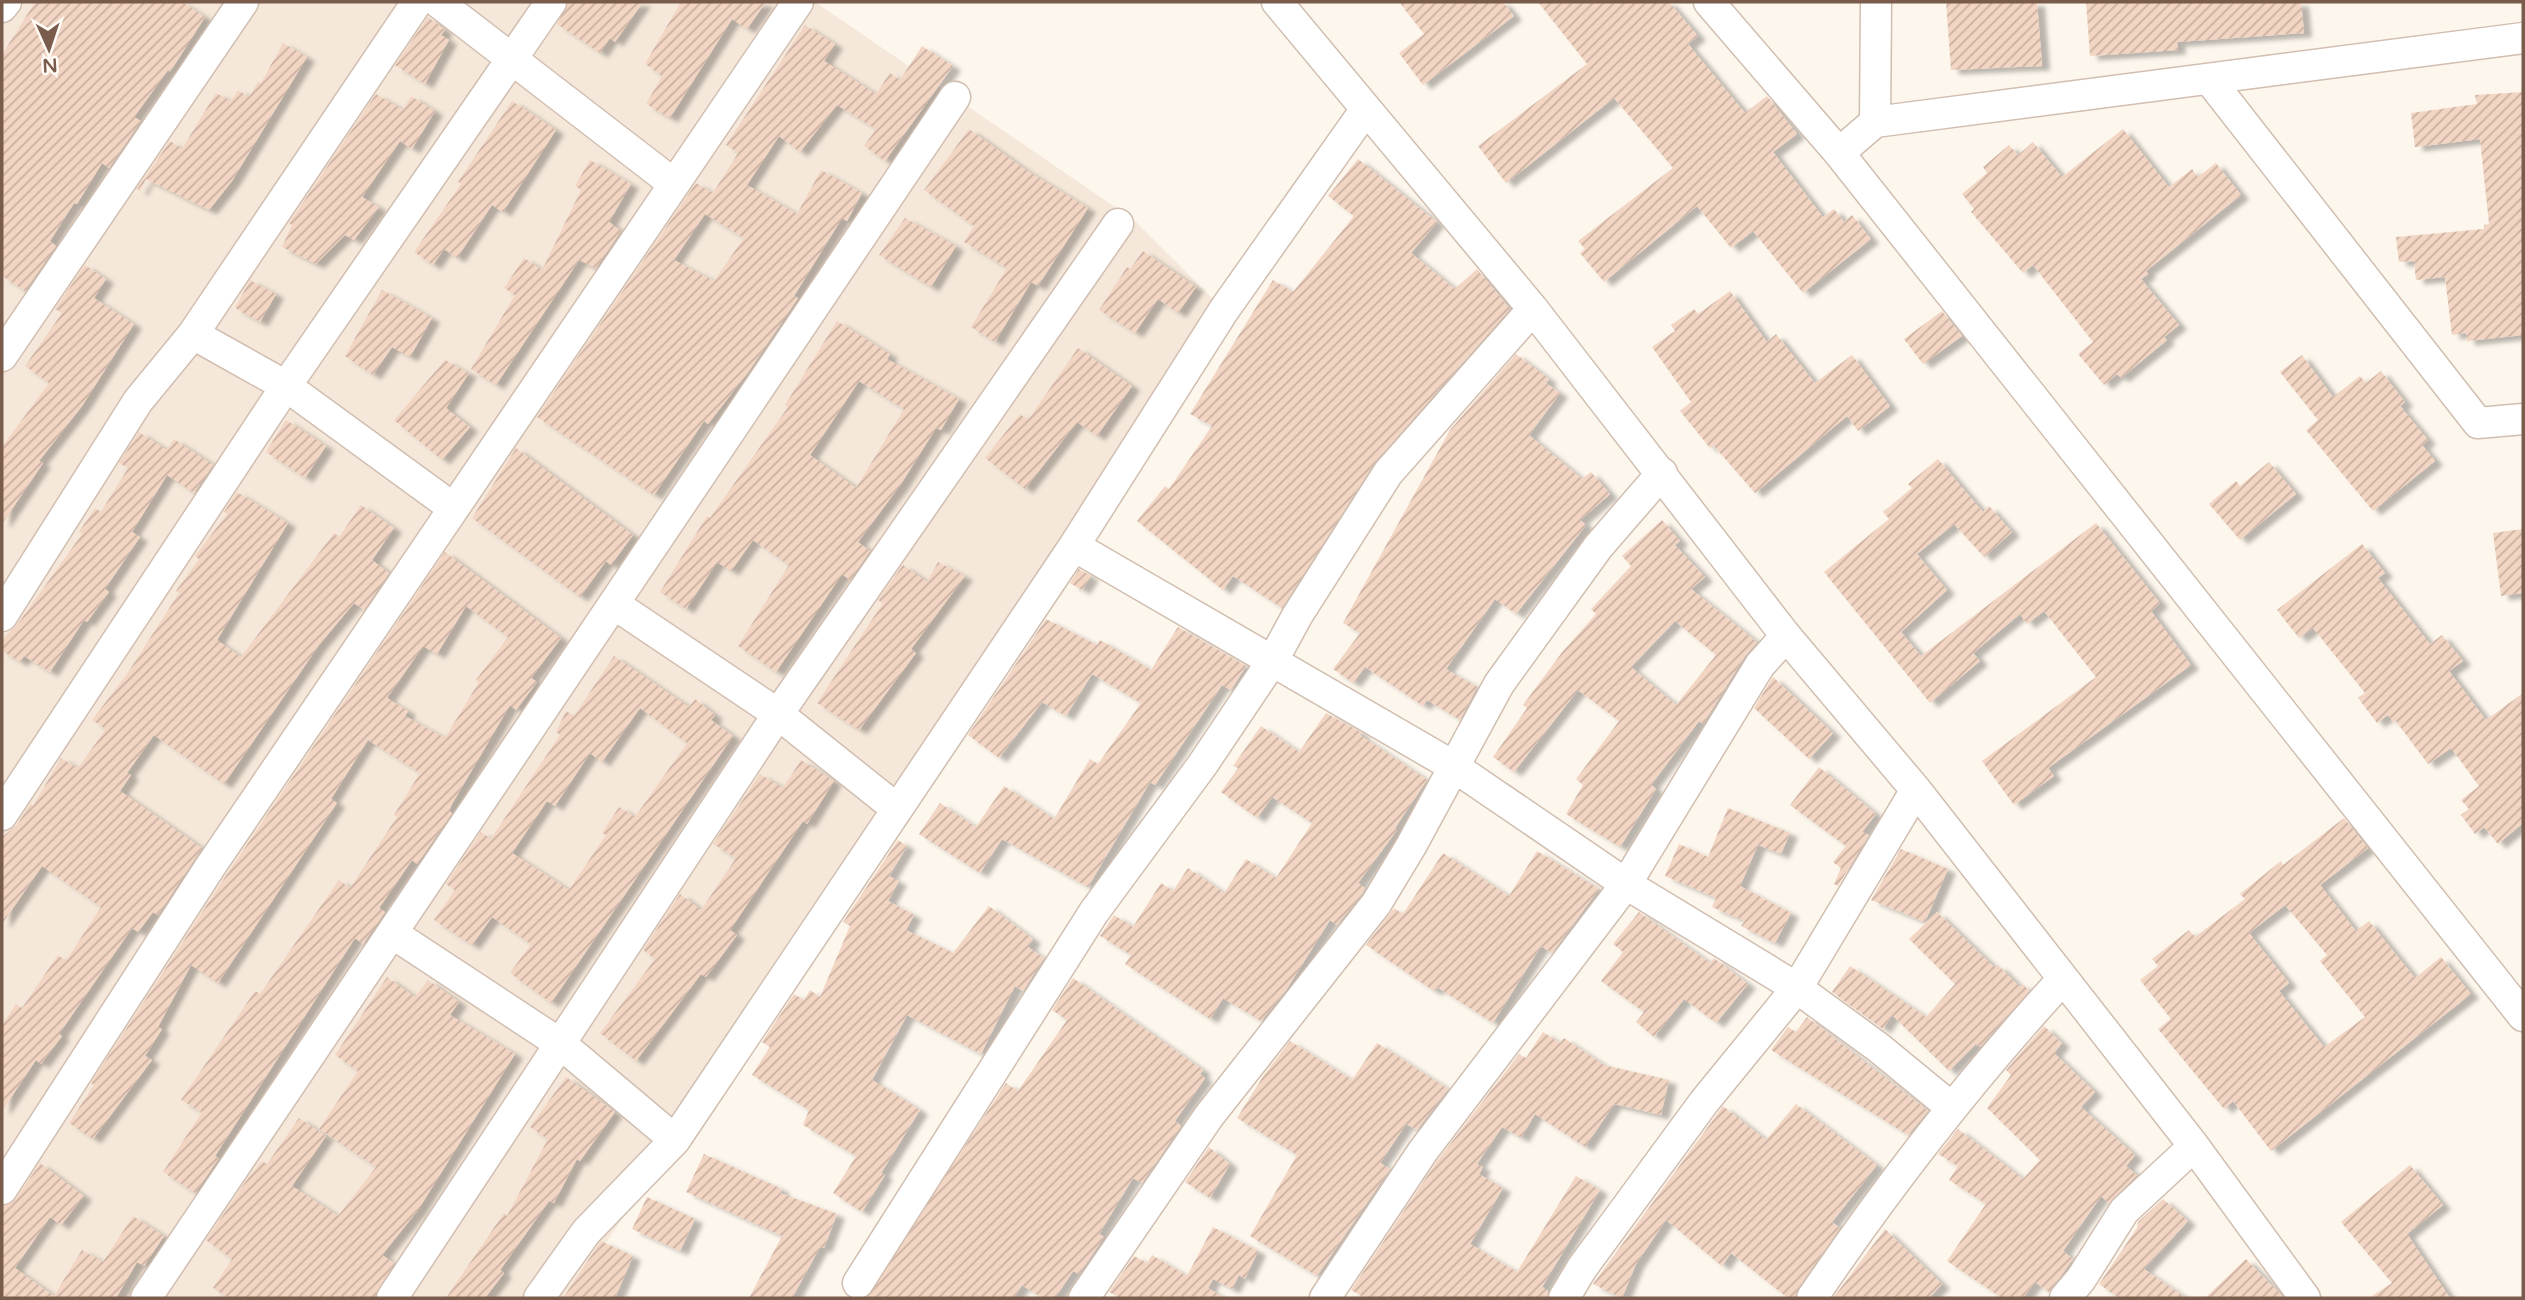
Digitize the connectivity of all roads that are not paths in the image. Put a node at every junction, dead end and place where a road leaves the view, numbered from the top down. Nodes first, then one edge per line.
1 (6, 2) edge
2 (243, 2) edge
3 (417, 2) edge
4 (438, 2) edge
5 (551, 2) edge
6 (798, 2) edge
7 (1277, 2) edge
8 (1709, 2) edge
9 (1876, 2) edge
10 (2, 8) edge
11 (2523, 38) edge
12 (513, 58) junction
13 (2209, 79) junction
14 (955, 97) dead end
15 (1366, 109) junction
16 (1875, 122) junction
17 (1839, 153) junction
18 (674, 184) junction
19 (1118, 223) dead end
20 (1533, 309) junction
21 (193, 334) junction
22 (2, 356) edge
23 (286, 386) junction
24 (2523, 419) edge
25 (1662, 473) junction
26 (452, 507) junction
27 (1074, 546) junction
28 (614, 604) junction
29 (2, 616) edge
30 (1786, 636) junction
31 (1273, 660) junction
32 (778, 714) junction
33 (1453, 765) junction
34 (1916, 790) junction
35 (897, 809) junction
36 (2, 815) edge
37 (1626, 884) junction
38 (392, 933) junction
39 (2063, 979) junction
40 (1797, 988) junction
41 (2523, 1016) edge
42 (562, 1045) junction
43 (1952, 1108) junction
44 (676, 1140) junction
45 (2194, 1146) junction
46 (2, 1189) edge
47 (858, 1283) dead end
48 (146, 1298) edge
49 (392, 1298) edge
50 (539, 1298) edge
51 (1084, 1298) edge
52 (1325, 1298) edge
53 (1564, 1298) edge
54 (1812, 1298) edge
55 (2065, 1298) edge
56 (2305, 1298) edge

1 - 10 street
2 - 22 street
3 - 21 street
4 - 12 street
5 - 12 street
6 - 18 street
7 - 15 street
8 - 17 street
9 - 16 street
11 - 13 street
12 - 18 street
12 - 23 street
13 - 16 street
13 - 24 street
14 - 28 street
15 - 20 street
15 - 27 street
16 - 17 street
17 - 41 street
18 - 26 street
19 - 32 street
20 - 25 street
20 - 31 street
21 - 23 street
21 - 29 street
23 - 26 street
23 - 36 street
25 - 30 street
25 - 33 street
26 - 46 street
27 - 31 street
27 - 35 street
28 - 32 street
28 - 38 street
30 - 34 street
30 - 37 street
31 - 33 street
31 - 47 street
32 - 35 street
32 - 42 street
33 - 37 street
33 - 51 street
34 - 39 street
34 - 40 street
35 - 44 street
37 - 40 street
37 - 52 street
38 - 42 street
38 - 48 street
39 - 43 street
39 - 45 street
40 - 43 street
40 - 53 street
42 - 44 street
42 - 49 street
43 - 54 street
44 - 50 street
45 - 55 street
45 - 56 street

